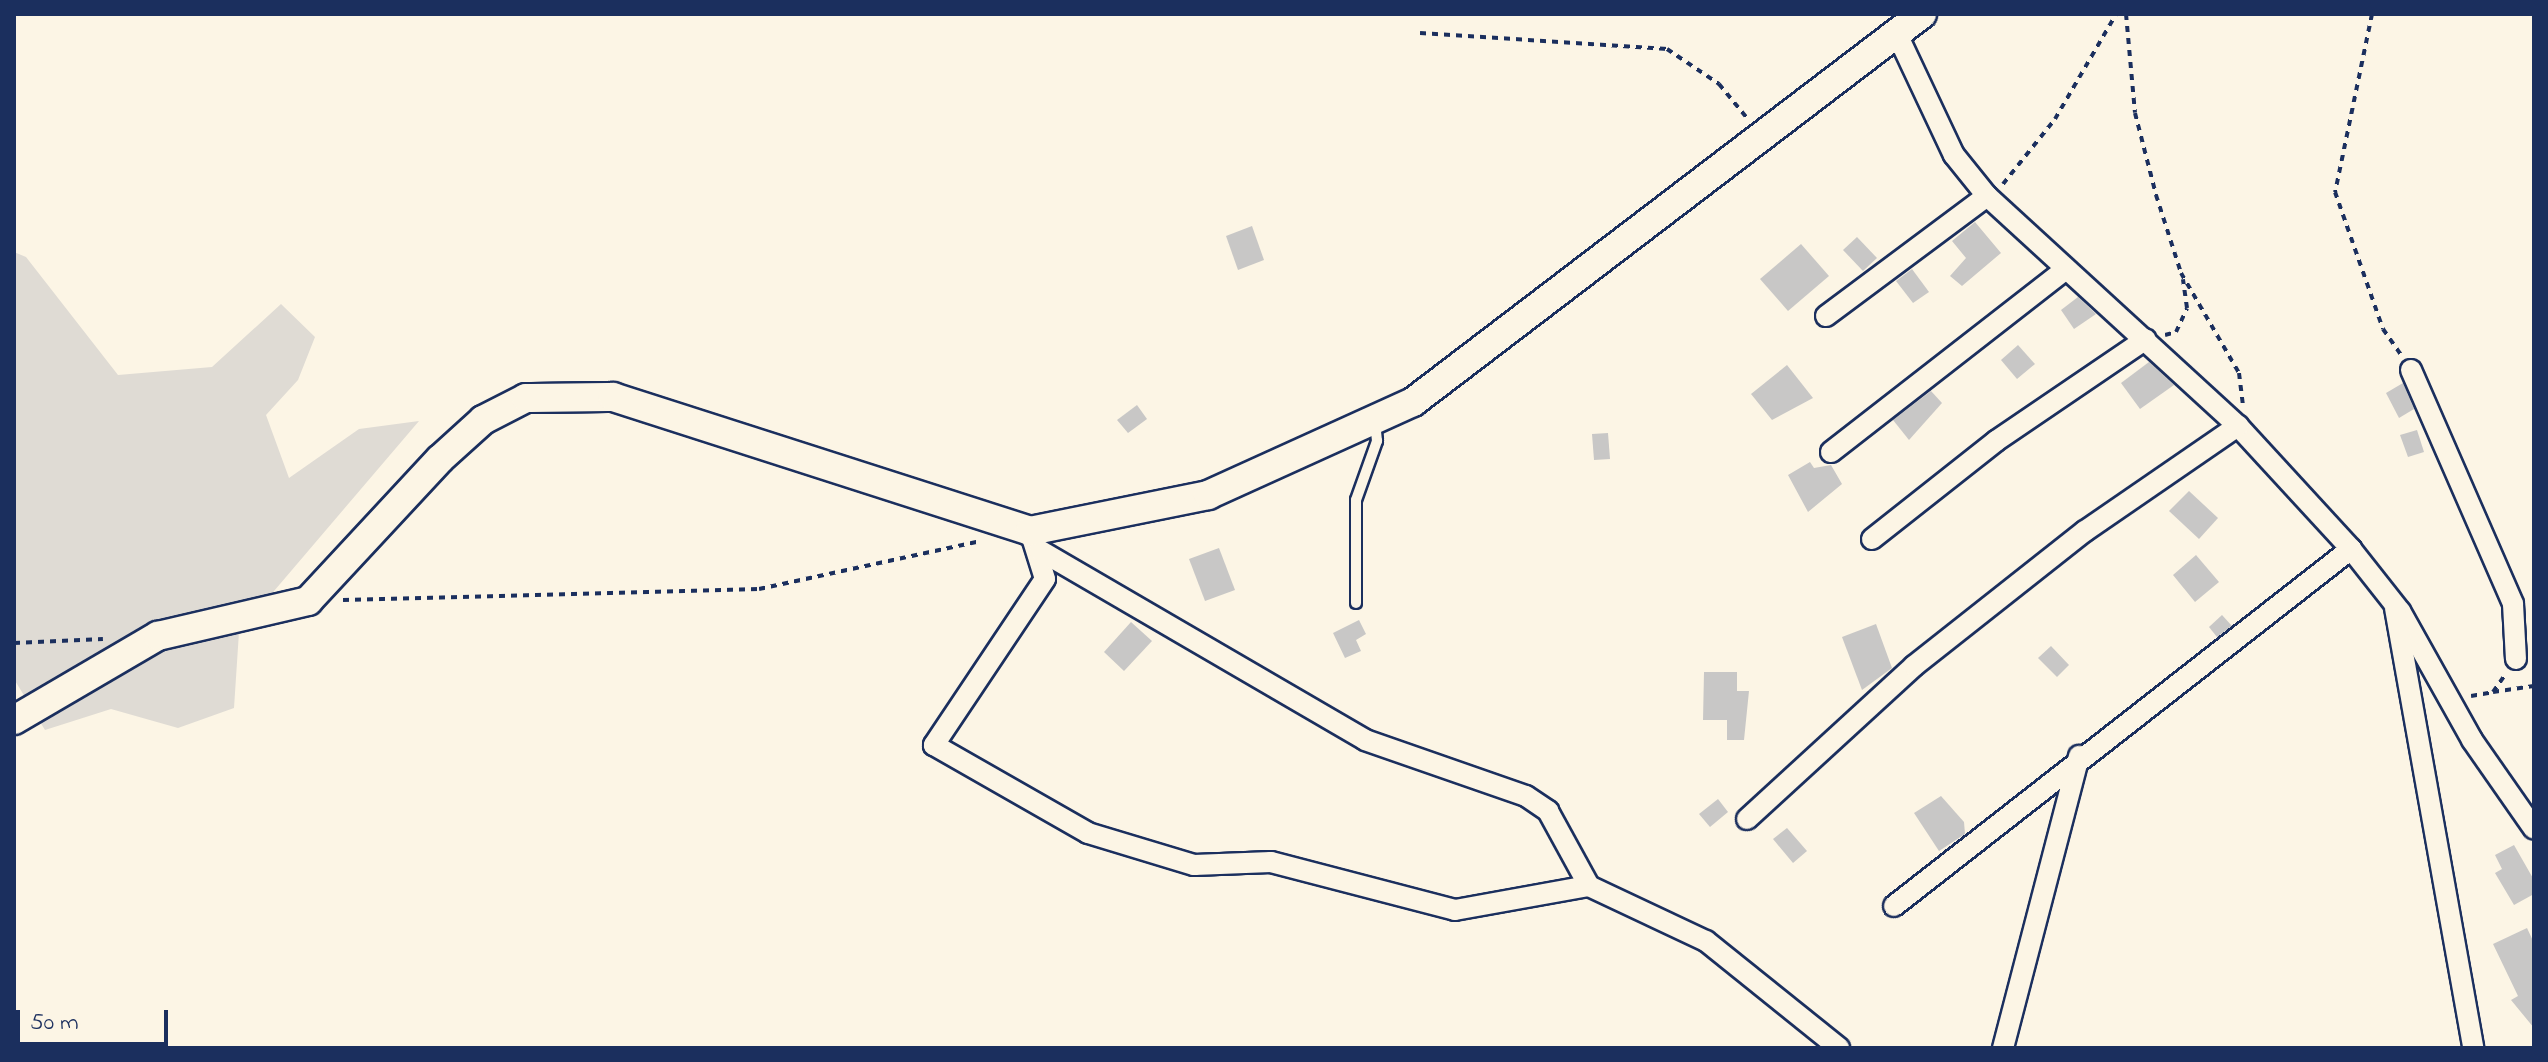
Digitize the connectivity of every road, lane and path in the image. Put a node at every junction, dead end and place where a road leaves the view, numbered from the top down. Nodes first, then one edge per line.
1 (1922, 14) edge
2 (2116, 14) edge
3 (2126, 14) edge
4 (2372, 14) edge
5 (1896, 32) junction
6 (1420, 33) dead end
7 (1759, 133) junction
8 (1987, 196) junction
9 (2065, 270) junction
10 (2181, 273) junction
11 (1826, 316) dead end
12 (2146, 339) junction
13 (2411, 370) joint
14 (1374, 419) junction
15 (2242, 432) junction
16 (1831, 452) dead end
17 (1872, 539) dead end
18 (985, 541) dead end
19 (1034, 541) junction
20 (2351, 549) junction
21 (308, 601) junction
22 (1356, 603) dead end
23 (2394, 604) junction
24 (110, 639) dead end
25 (14, 643) edge
26 (2516, 659) dead end
27 (2534, 686) edge
28 (2493, 692) dead end
29 (14, 720) edge
30 (2079, 756) junction
31 (1747, 819) dead end
32 (2534, 829) edge
33 (1589, 886) junction
34 (1894, 906) dead end
35 (1839, 1048) edge
36 (2003, 1048) edge
37 (2473, 1048) edge

1 - 5 street
2 - 8 path
3 - 10 path
4 - 13 path
5 - 7 street
5 - 8 street
6 - 7 path
7 - 14 street
8 - 9 street
8 - 11 street
9 - 12 street
9 - 16 street
10 - 12 path
10 - 15 path
12 - 15 street
12 - 17 street
13 - 26 street
14 - 19 street
14 - 22 lane
15 - 20 street
15 - 31 street
18 - 21 path
19 - 21 street
19 - 33 street
19 - 33 street
20 - 23 street
20 - 30 street
21 - 29 street
23 - 32 street
23 - 37 street
24 - 25 path
27 - 28 path
30 - 34 street
30 - 36 street
33 - 35 street

